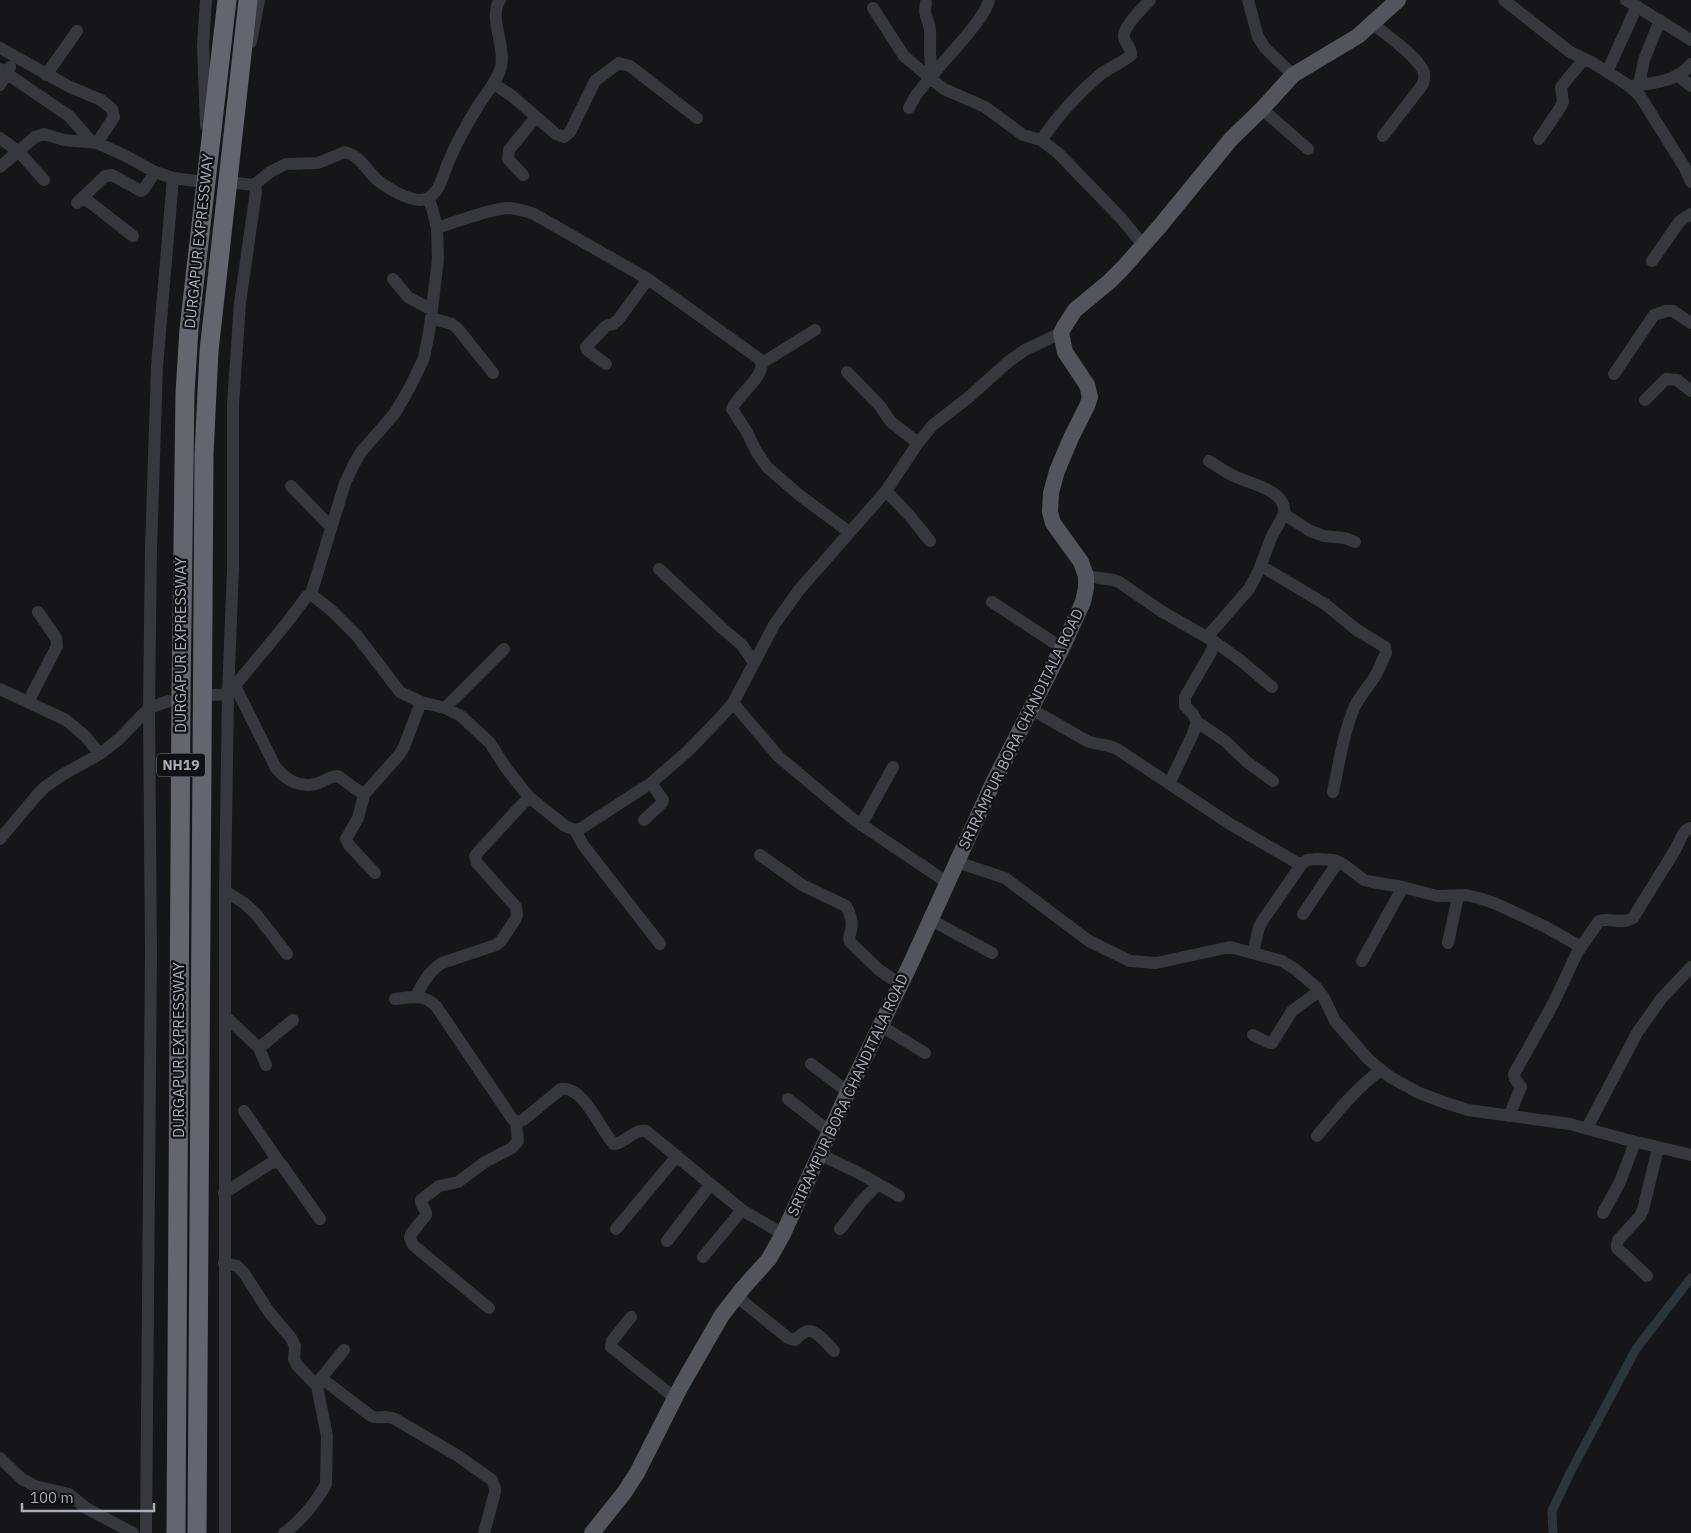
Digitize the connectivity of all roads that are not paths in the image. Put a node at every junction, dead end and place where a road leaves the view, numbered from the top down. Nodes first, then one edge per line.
1 (206, 0) edge
2 (226, 0) edge
3 (248, 0) edge
4 (259, 0) edge
5 (500, 0) edge
6 (988, 0) edge
7 (1150, 0) edge
8 (1248, 0) edge
9 (1398, 0) edge
10 (1504, 0) edge
11 (1626, 0) edge
12 (926, 3) dead end
13 (1637, 6) junction
14 (874, 8) dead end
15 (1660, 20) junction
16 (1372, 24) junction
17 (77, 31) dead end
18 (1691, 40) edge
19 (0, 48) edge
20 (16, 58) junction
21 (1584, 58) junction
22 (1691, 64) edge
23 (3, 71) edge
24 (1607, 72) junction
25 (46, 75) junction
26 (1293, 75) junction
27 (1677, 75) junction
28 (932, 76) junction
29 (494, 84) junction
30 (0, 85) edge
31 (1634, 85) junction
32 (1691, 86) edge
33 (909, 108) dead end
34 (1262, 109) junction
35 (235, 117) junction
36 (536, 117) junction
37 (697, 118) dead end
38 (1383, 136) dead end
39 (0, 138) edge
40 (1539, 138) dead end
41 (1041, 140) junction
42 (94, 142) junction
43 (1308, 149) dead end
44 (19, 152) junction
45 (208, 157) junction
46 (0, 167) edge
47 (155, 172) junction
48 (522, 175) dead end
49 (173, 178) junction
50 (44, 180) dead end
51 (205, 182) junction
52 (228, 182) junction
53 (1691, 182) edge
54 (254, 185) junction
55 (428, 198) junction
56 (1691, 214) edge
57 (436, 228) junction
58 (133, 236) dead end
59 (1143, 245) junction
60 (1652, 260) dead end
61 (393, 279) dead end
62 (648, 279) junction
63 (432, 314) junction
64 (1691, 323) edge
65 (815, 330) dead end
66 (1061, 333) junction
67 (762, 363) junction
68 (606, 364) dead end
69 (847, 372) dead end
70 (493, 373) dead end
71 (1614, 374) dead end
72 (1691, 391) edge
73 (1645, 400) dead end
74 (918, 443) junction
75 (1209, 461) dead end
76 (291, 486) dead end
77 (886, 491) junction
78 (1284, 514) junction
79 (331, 527) junction
80 (850, 532) junction
81 (930, 541) dead end
82 (1355, 542) dead end
83 (1261, 566) junction
84 (659, 569) dead end
85 (1086, 576) junction
86 (311, 594) junction
87 (992, 602) dead end
88 (38, 612) dead end
89 (1211, 640) junction
90 (1062, 648) junction
91 (504, 649) dead end
92 (754, 663) junction
93 (1272, 687) dead end
94 (0, 689) edge
95 (232, 690) junction
96 (212, 695) dead end
97 (169, 701) dead end
98 (28, 702) junction
99 (421, 702) junction
100 (733, 703) junction
101 (149, 708) junction
102 (445, 708) junction
103 (1030, 709) junction
104 (1197, 722) junction
105 (100, 754) junction
106 (893, 767) dead end
107 (1273, 781) dead end
108 (651, 783) junction
109 (1169, 784) junction
110 (1333, 792) dead end
111 (364, 796) junction
112 (529, 797) junction
113 (0, 819) edge
114 (644, 820) dead end
115 (861, 825) junction
116 (1691, 828) edge
117 (575, 830) junction
118 (4, 835) edge
119 (760, 855) dead end
120 (957, 862) junction
121 (1338, 862) junction
122 (1301, 865) junction
123 (375, 873) dead end
124 (948, 883) junction
125 (1404, 887) junction
126 (225, 891) junction
127 (1458, 896) junction
128 (1304, 914) dead end
129 (931, 920) junction
130 (660, 944) dead end
131 (1448, 944) dead end
132 (1581, 947) junction
133 (992, 953) dead end
134 (1253, 953) junction
135 (287, 954) dead end
136 (1362, 961) dead end
137 (1691, 967) edge
138 (901, 984) junction
139 (1319, 991) junction
140 (416, 996) junction
141 (395, 999) dead end
142 (225, 1016) junction
143 (293, 1020) dead end
144 (881, 1026) junction
145 (1252, 1035) dead end
146 (259, 1048) junction
147 (925, 1053) dead end
148 (811, 1064) dead end
149 (266, 1065) dead end
150 (1381, 1070) junction
151 (848, 1092) junction
152 (788, 1100) dead end
153 (244, 1111) dead end
154 (1509, 1116) junction
155 (516, 1122) junction
156 (1587, 1128) junction
157 (829, 1131) junction
158 (1317, 1136) dead end
159 (1635, 1142) junction
160 (1658, 1148) junction
161 (819, 1154) junction
162 (1691, 1155) edge
163 (676, 1156) junction
164 (279, 1162) junction
165 (878, 1184) junction
166 (710, 1185) junction
167 (224, 1193) junction
168 (899, 1196) dead end
169 (742, 1210) junction
170 (1603, 1213) dead end
171 (320, 1219) dead end
172 (616, 1229) dead end
173 (840, 1229) dead end
174 (783, 1234) junction
175 (667, 1241) dead end
176 (703, 1257) dead end
177 (224, 1263) junction
178 (1647, 1276) dead end
179 (736, 1296) junction
180 (489, 1308) dead end
181 (631, 1317) dead end
182 (344, 1350) dead end
183 (834, 1351) dead end
184 (319, 1382) junction
185 (675, 1398) junction
186 (0, 1458) edge
187 (133, 1533) edge
188 (146, 1533) edge
189 (176, 1533) edge
190 (196, 1533) edge
191 (225, 1533) edge
192 (284, 1533) edge
193 (484, 1533) edge
194 (592, 1533) edge

1 - 45 street
2 - 45 highway, DURGAPUR EXPRESSWAY / NH19
3 - 35 highway, DURGAPUR EXPRESSWAY / NH19
4 - 35 street
5 - 29 street
6 - 28 street
7 - 41 street
8 - 26 street
9 - 16 main road
10 - 21 street
11 - 13 street
12 - 28 street
13 - 15 street
13 - 24 street
14 - 28 street
15 - 18 street
15 - 31 street
16 - 26 main road
16 - 38 street
17 - 25 street
19 - 20 street
20 - 23 street
20 - 25 street
21 - 24 street
21 - 40 street
22 - 27 street
23 - 30 street
23 - 42 street
24 - 31 street
25 - 42 street
26 - 34 main road
27 - 31 street
27 - 32 street
28 - 33 street
28 - 41 street
29 - 36 street
29 - 55 street
31 - 53 street
34 - 43 street
34 - 59 main road
35 - 52 highway, DURGAPUR EXPRESSWAY / NH19
36 - 37 street
36 - 48 street
39 - 44 street
41 - 59 street
42 - 44 street
42 - 47 street
44 - 46 street
44 - 50 street
45 - 51 highway, DURGAPUR EXPRESSWAY / NH19
47 - 49 street
47 - 58 street
49 - 51 street
49 - 101 street
51 - 189 highway, DURGAPUR EXPRESSWAY / NH19
52 - 54 street
52 - 190 highway, DURGAPUR EXPRESSWAY / NH19
54 - 55 street
54 - 95 street
55 - 57 street
56 - 60 street
57 - 62 street
57 - 63 street
59 - 66 main road
61 - 63 street
62 - 67 street
62 - 68 street
63 - 70 street
63 - 79 street
64 - 71 street
65 - 67 street
66 - 74 street
66 - 85 main road
67 - 80 street
69 - 74 street
72 - 73 street
74 - 77 street
75 - 78 street
76 - 79 street
77 - 80 street
77 - 81 street
78 - 82 street
78 - 83 street
79 - 86 street
80 - 92 street
83 - 89 street
83 - 110 street
84 - 92 street
85 - 89 street
85 - 90 main road, SRIRAMPUR BORA CHANDITALA ROAD
86 - 95 street
86 - 99 street
87 - 90 street
88 - 98 street
89 - 93 street
89 - 104 street
90 - 103 main road, SRIRAMPUR BORA CHANDITALA ROAD
91 - 102 street
92 - 100 street
94 - 98 street
95 - 96 street
95 - 111 street
95 - 126 street
97 - 101 street
98 - 105 street
99 - 102 street
99 - 111 street
100 - 108 street
100 - 115 street
101 - 105 street
101 - 188 street
102 - 112 street
103 - 109 street
103 - 120 main road, SRIRAMPUR BORA CHANDITALA ROAD
104 - 107 street
104 - 109 street
105 - 118 street
106 - 115 street
108 - 114 street
108 - 117 street
109 - 122 street
111 - 123 street
112 - 117 street
112 - 140 street
113 - 118 street
115 - 124 street
116 - 132 street
117 - 130 street
119 - 138 street
120 - 124 main road, SRIRAMPUR BORA CHANDITALA ROAD
120 - 134 street
121 - 122 street
121 - 125 street
121 - 128 street
122 - 134 street
124 - 129 main road, SRIRAMPUR BORA CHANDITALA ROAD
125 - 127 street
125 - 136 street
126 - 135 street
126 - 142 street
127 - 131 street
127 - 132 street
129 - 133 street
129 - 138 main road, SRIRAMPUR BORA CHANDITALA ROAD
132 - 154 street
134 - 139 street
137 - 156 street
138 - 144 main road, SRIRAMPUR BORA CHANDITALA ROAD
139 - 145 street
139 - 150 street
140 - 141 street
140 - 155 street
142 - 146 street
142 - 167 street
143 - 146 street
144 - 147 street
144 - 151 main road, SRIRAMPUR BORA CHANDITALA ROAD
146 - 149 street
148 - 151 street
150 - 154 street
150 - 158 street
151 - 157 main road, SRIRAMPUR BORA CHANDITALA ROAD
152 - 157 street
153 - 164 street
154 - 156 street
155 - 163 street
155 - 180 street
156 - 159 street
157 - 161 main road, SRIRAMPUR BORA CHANDITALA ROAD
159 - 160 street
159 - 170 street
160 - 162 street
160 - 178 street
161 - 165 street
161 - 174 main road, SRIRAMPUR BORA CHANDITALA ROAD
163 - 166 street
163 - 172 street
164 - 167 street
164 - 171 street
165 - 168 street
165 - 173 street
166 - 169 street
166 - 175 street
167 - 177 street
169 - 174 street
169 - 176 street
174 - 179 main road, SRIRAMPUR BORA CHANDITALA ROAD
177 - 184 street
177 - 191 street
179 - 183 street
179 - 185 main road, SRIRAMPUR BORA CHANDITALA ROAD
181 - 185 street
182 - 184 street
184 - 192 street
184 - 193 street
185 - 194 main road, SRIRAMPUR BORA CHANDITALA ROAD
186 - 187 street

